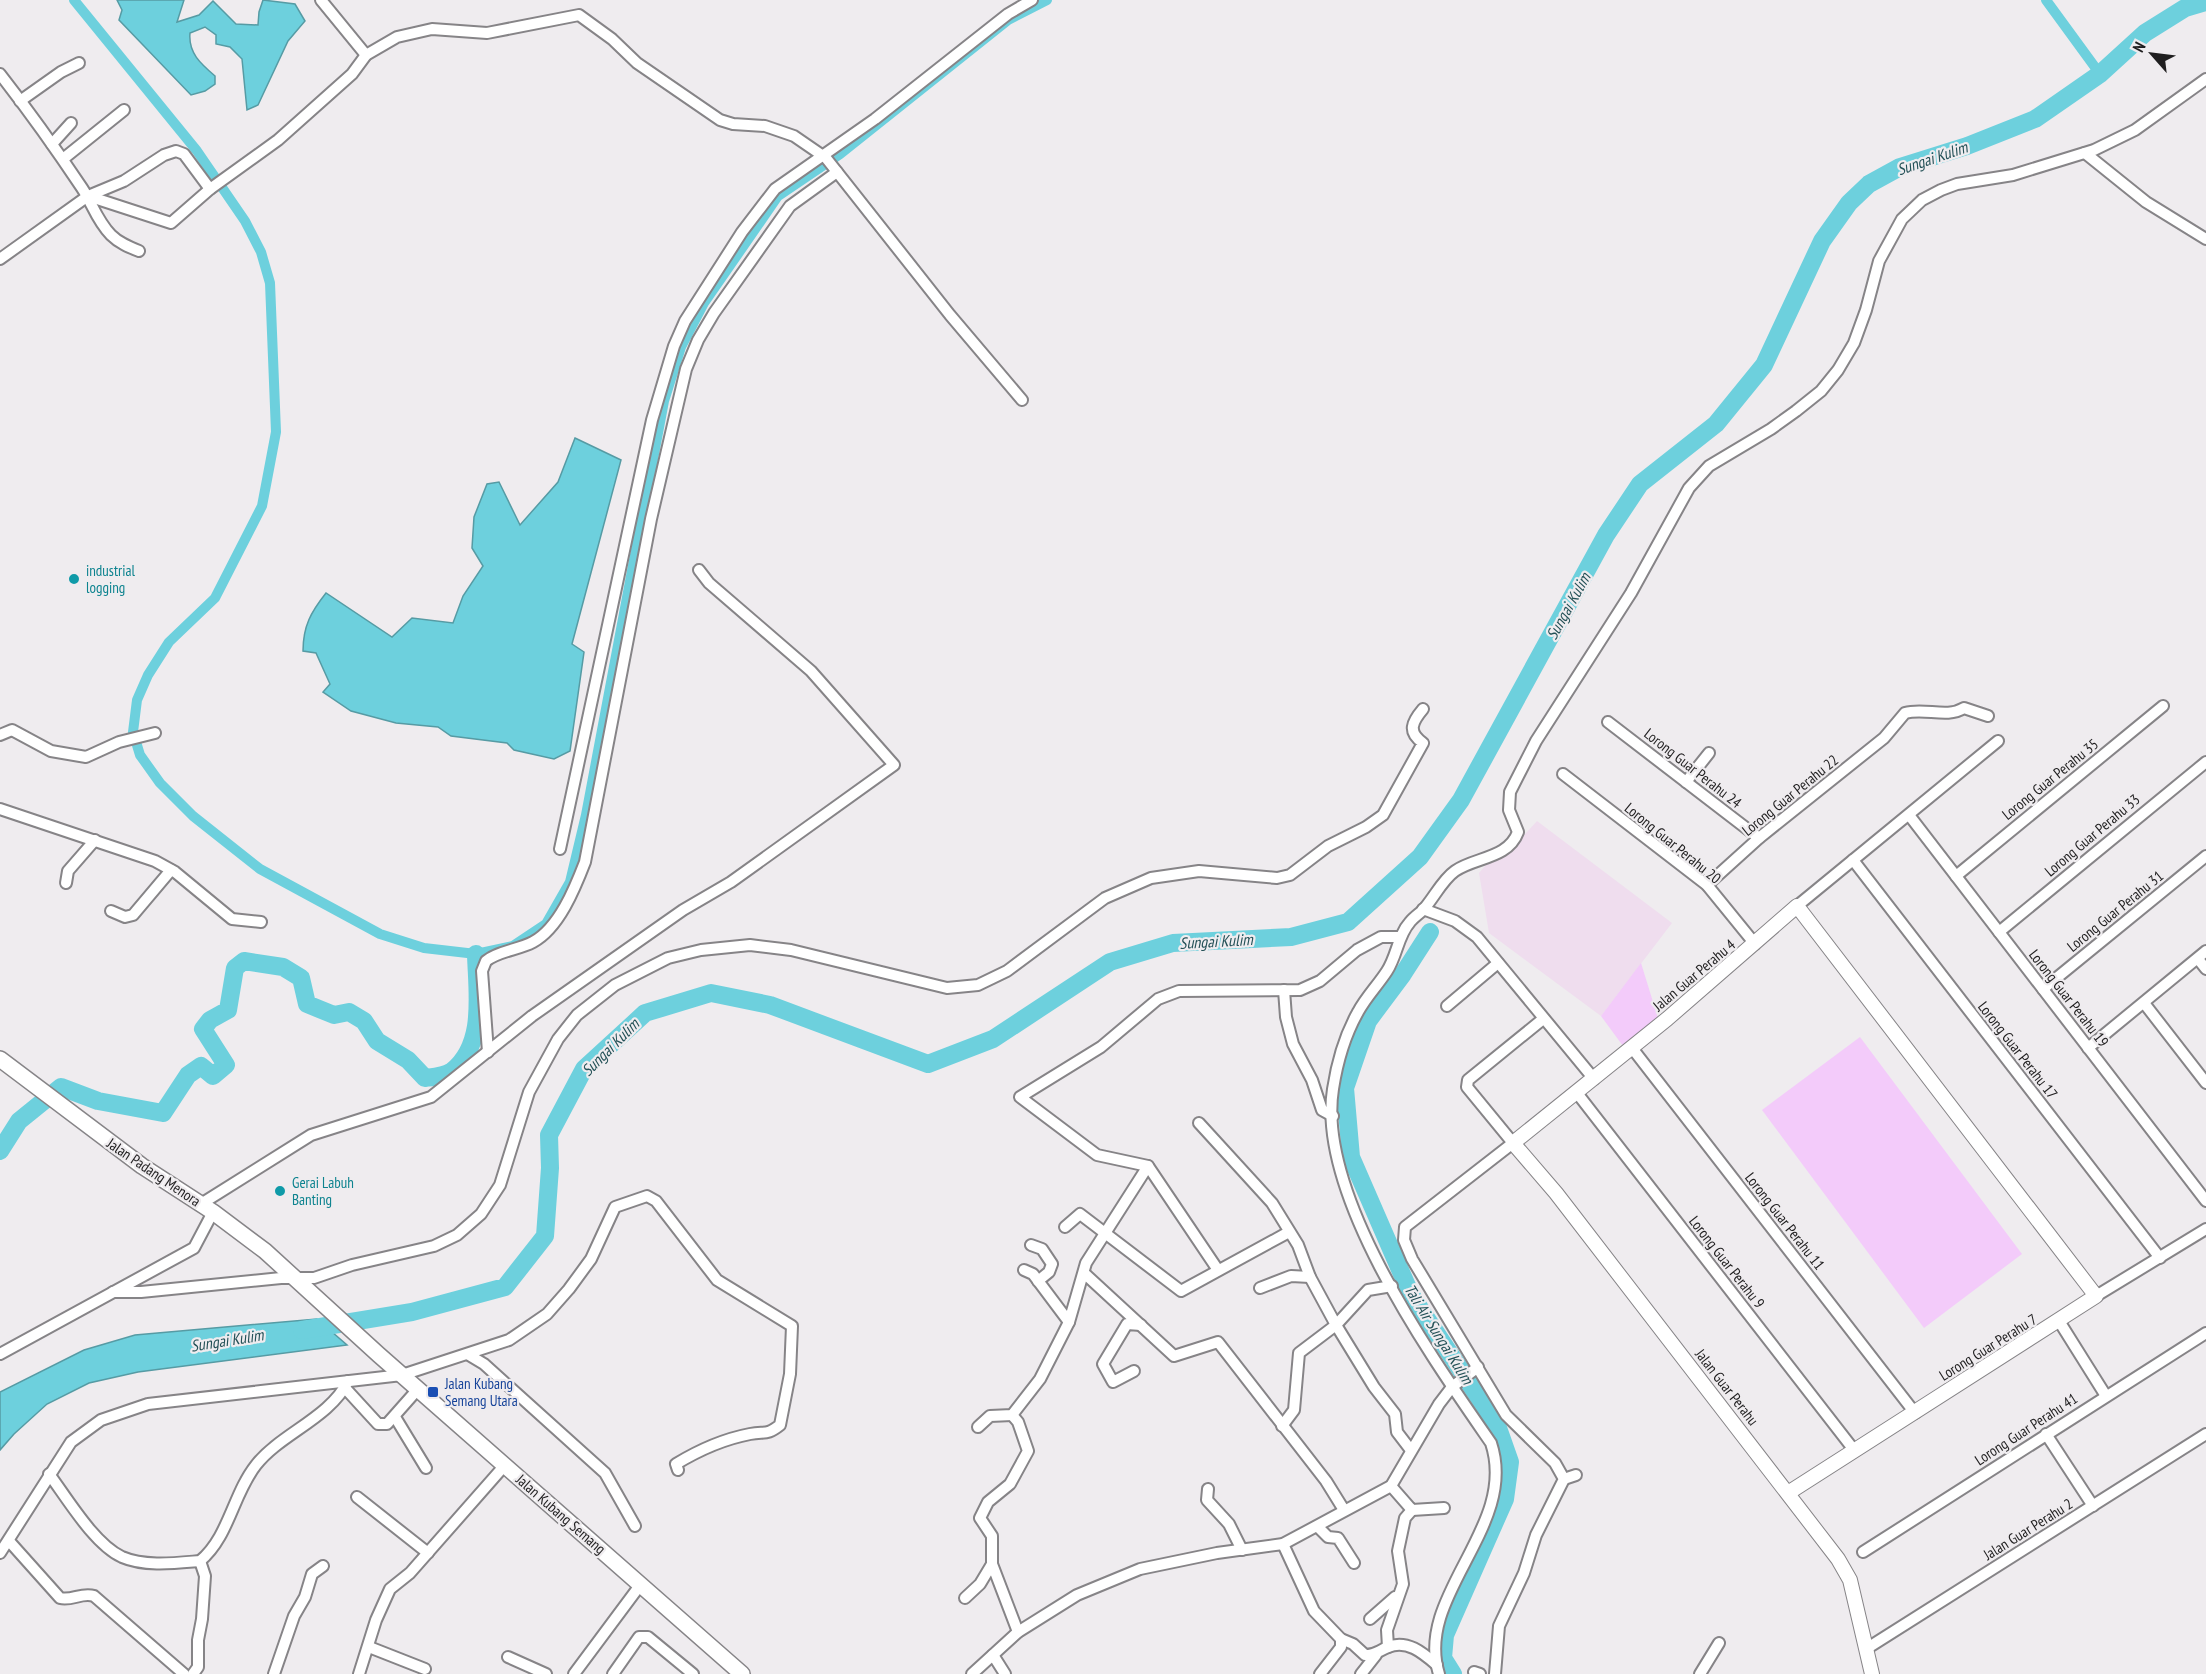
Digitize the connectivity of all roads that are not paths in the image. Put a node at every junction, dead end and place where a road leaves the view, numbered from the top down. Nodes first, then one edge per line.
1 (321, 0) edge
2 (1032, 0) edge
3 (366, 55) junction
4 (79, 63) dead end
5 (0, 74) edge
6 (2206, 79) edge
7 (20, 101) junction
8 (124, 110) dead end
9 (71, 123) dead end
10 (52, 144) junction
11 (2085, 153) junction
12 (824, 157) junction
13 (63, 159) junction
14 (836, 170) junction
15 (210, 189) junction
16 (88, 196) junction
17 (2206, 239) edge
18 (139, 251) dead end
19 (0, 259) edge
20 (1022, 400) dead end
21 (699, 570) dead end
22 (2163, 706) dead end
23 (1423, 709) dead end
24 (1988, 716) dead end
25 (1608, 722) dead end
26 (155, 733) dead end
27 (0, 735) edge
28 (1998, 741) dead end
29 (1709, 753) dead end
30 (2206, 762) edge
31 (1563, 774) dead end
32 (1686, 782) junction
33 (0, 809) edge
34 (1909, 814) junction
35 (1759, 838) junction
36 (95, 840) junction
37 (560, 849) dead end
38 (2206, 856) edge
39 (1853, 860) junction
40 (171, 870) junction
41 (1956, 876) junction
42 (66, 883) dead end
43 (1707, 885) junction
44 (1797, 906) junction
45 (1423, 909) junction
46 (111, 910) dead end
47 (261, 922) dead end
48 (1999, 932) junction
49 (1400, 937) junction
50 (1755, 945) junction
51 (2202, 955) edge
52 (1498, 963) junction
53 (2206, 969) edge
54 (2043, 989) junction
55 (1284, 990) junction
56 (2144, 1003) junction
57 (1447, 1006) dead end
58 (1543, 1019) junction
59 (1632, 1048) junction
60 (2088, 1048) junction
61 (488, 1052) junction
62 (0, 1059) edge
63 (1594, 1079) junction
64 (2206, 1083) edge
65 (1577, 1092) junction
66 (1333, 1116) junction
67 (1199, 1123) dead end
68 (1513, 1143) junction
69 (1148, 1166) junction
70 (2206, 1201) edge
71 (207, 1208) junction
72 (1065, 1227) dead end
73 (2206, 1229) edge
74 (1289, 1232) junction
75 (1103, 1234) junction
76 (1031, 1245) dead end
77 (2160, 1258) junction
78 (1024, 1270) dead end
79 (1218, 1270) junction
80 (1084, 1273) junction
81 (293, 1277) junction
82 (1310, 1277) junction
83 (1038, 1281) junction
84 (1392, 1286) junction
85 (1260, 1288) dead end
86 (113, 1292) junction
87 (2096, 1296) junction
88 (2059, 1321) junction
89 (1069, 1322) junction
90 (1336, 1324) junction
91 (1141, 1325) junction
92 (2206, 1333) edge
93 (0, 1354) edge
94 (379, 1355) joint
95 (469, 1355) junction
96 (1476, 1369) junction
97 (1134, 1371) dead end
98 (402, 1375) junction
99 (347, 1384) junction
100 (1453, 1386) junction
101 (418, 1389) junction
102 (2106, 1396) junction
103 (1915, 1413) junction
104 (1012, 1415) junction
105 (394, 1417) junction
106 (1282, 1426) junction
107 (978, 1427) dead end
108 (2046, 1434) junction
109 (2206, 1434) edge
110 (1410, 1449) junction
111 (1854, 1450) junction
112 (505, 1465) junction
113 (426, 1468) dead end
114 (678, 1470) dead end
115 (49, 1474) junction
116 (1576, 1475) dead end
117 (1564, 1479) junction
118 (1391, 1486) junction
119 (1208, 1490) dead end
120 (1788, 1493) junction
121 (357, 1497) dead end
122 (2093, 1506) junction
123 (1444, 1508) dead end
124 (1344, 1510) junction
125 (1412, 1510) junction
126 (635, 1526) dead end
127 (1318, 1527) junction
128 (9, 1540) junction
129 (1283, 1544) junction
130 (1242, 1550) junction
131 (1863, 1552) dead end
132 (0, 1553) edge
133 (428, 1553) junction
134 (200, 1561) junction
135 (1354, 1563) dead end
136 (992, 1564) junction
137 (323, 1566) dead end
138 (641, 1584) junction
139 (1403, 1584) junction
140 (965, 1598) dead end
141 (1370, 1619) dead end
142 (1018, 1632) junction
143 (1341, 1639) junction
144 (1719, 1643) dead end
145 (369, 1647) junction
146 (1388, 1647) junction
147 (1866, 1649) junction
148 (993, 1655) junction
149 (1376, 1655) junction
150 (508, 1658) dead end
151 (425, 1669) dead end
152 (1438, 1669) edge
153 (184, 1674) edge
154 (193, 1674) edge
155 (274, 1674) edge
156 (359, 1674) edge
157 (546, 1674) edge
158 (574, 1674) edge
159 (613, 1674) edge
160 (693, 1674) edge
161 (741, 1674) edge
162 (972, 1674) edge
163 (1005, 1674) edge
164 (1320, 1674) edge
165 (1361, 1674) edge
166 (1495, 1674) edge
167 (1700, 1674) edge
168 (1872, 1674) edge

1 - 3 street
2 - 12 street
3 - 12 street
3 - 15 street
4 - 7 street
5 - 7 street
6 - 11 street
7 - 10 street
8 - 13 street
9 - 10 street
10 - 13 street
11 - 17 street
11 - 45 street
12 - 14 street
12 - 37 street
13 - 16 street
14 - 20 street
14 - 61 street
15 - 16 street
15 - 16 street
16 - 18 street
16 - 19 street
21 - 61 street
22 - 41 street, Lorong Guar Perahu 35
23 - 81 street
24 - 35 street, Lorong Guar Perahu 22
25 - 32 street, Lorong Guar Perahu 24
26 - 27 street
28 - 34 street, Jalan Guar Perahu 4
29 - 32 street
30 - 48 street, Lorong Guar Perahu 33
31 - 43 street, Lorong Guar Perahu 20
32 - 35 street, Lorong Guar Perahu 24
33 - 36 street
34 - 39 street, Jalan Guar Perahu 4
34 - 41 street, Lorong Guar Perahu 19
35 - 43 street, Lorong Guar Perahu 22
36 - 40 street
36 - 42 street
38 - 54 street, Lorong Guar Perahu 31
39 - 44 street, Jalan Guar Perahu 4
39 - 77 street, Lorong Guar Perahu 17
40 - 46 street
40 - 47 street
41 - 48 street, Lorong Guar Perahu 19
43 - 50 street, Lorong Guar Perahu 20
44 - 50 street, Jalan Guar Perahu 4
44 - 87 street
45 - 49 street
45 - 52 street
48 - 54 street, Lorong Guar Perahu 19
49 - 55 street
49 - 66 street
50 - 59 street, Jalan Guar Perahu 4
51 - 53 street
51 - 56 street
52 - 57 street
52 - 58 street
54 - 60 street, Lorong Guar Perahu 19
55 - 66 street
55 - 69 street
56 - 60 street
56 - 64 street
58 - 63 street
58 - 68 street
59 - 63 street, Jalan Guar Perahu 4
59 - 103 street, Lorong Guar Perahu 11
60 - 70 street, Lorong Guar Perahu 19
61 - 71 street
62 - 71 main road, Jalan Padang Menora
63 - 65 street, Jalan Guar Perahu 4
65 - 68 street, Jalan Guar Perahu 4
65 - 111 street, Lorong Guar Perahu 9
66 - 84 street
67 - 74 street
68 - 96 street, Jalan Guar Perahu 4
68 - 120 street, Jalan Guar Perahu
69 - 75 street
69 - 79 street
71 - 81 main road, Jalan Padang Menora
71 - 86 street
72 - 75 street
73 - 77 street, Lorong Guar Perahu 7
74 - 79 street
74 - 82 street
75 - 79 street
75 - 80 street
76 - 83 street
77 - 87 street, Lorong Guar Perahu 7
78 - 83 street
80 - 89 street
80 - 91 street
81 - 86 street
81 - 94 main road, Jalan Padang Menora
82 - 85 street
82 - 90 street
83 - 89 street
84 - 90 street
84 - 100 street
86 - 93 street
87 - 88 street, Lorong Guar Perahu 7
88 - 102 street
88 - 103 street, Lorong Guar Perahu 7
89 - 104 street
90 - 106 street
90 - 110 street
91 - 97 street
91 - 106 street
92 - 102 street, Lorong Guar Perahu 41
94 - 98 main road, Jalan Kubang Semang
95 - 98 street
95 - 114 street
95 - 126 street
96 - 100 street
96 - 117 street
98 - 99 street
98 - 101 main road, Jalan Kubang Semang
99 - 105 street
99 - 115 street
99 - 134 street
100 - 110 street
100 - 152 street
101 - 105 street
101 - 112 main road, Jalan Kubang Semang
102 - 108 street, Lorong Guar Perahu 41
103 - 111 street, Lorong Guar Perahu 7
104 - 107 street
104 - 136 street
105 - 113 street
106 - 124 street
108 - 122 street
108 - 131 street, Lorong Guar Perahu 41
109 - 122 street, Jalan Guar Perahu 2
110 - 118 street
111 - 120 street, Lorong Guar Perahu 7
112 - 133 street
112 - 138 main road, Jalan Kubang Semang
115 - 128 street
115 - 134 street
116 - 117 street
117 - 166 street
118 - 124 street
118 - 125 street
119 - 130 street
120 - 147 street, Jalan Guar Perahu
121 - 133 street
122 - 147 street, Jalan Guar Perahu 2
123 - 125 street
124 - 127 street
125 - 139 street
127 - 129 street
127 - 135 street
128 - 132 street
128 - 153 street
129 - 130 street
129 - 143 street
130 - 142 street
133 - 145 street
134 - 154 street
136 - 140 street
136 - 142 street
137 - 155 street
138 - 158 street
138 - 161 main road, Jalan Kubang Semang
139 - 141 street
139 - 146 street
142 - 148 street
143 - 149 street
143 - 164 street
144 - 167 street
145 - 151 street
145 - 156 street
146 - 149 street
146 - 152 street
147 - 168 street, Jalan Guar Perahu
148 - 162 street
148 - 163 street
149 - 165 street
150 - 157 street
159 - 160 street

